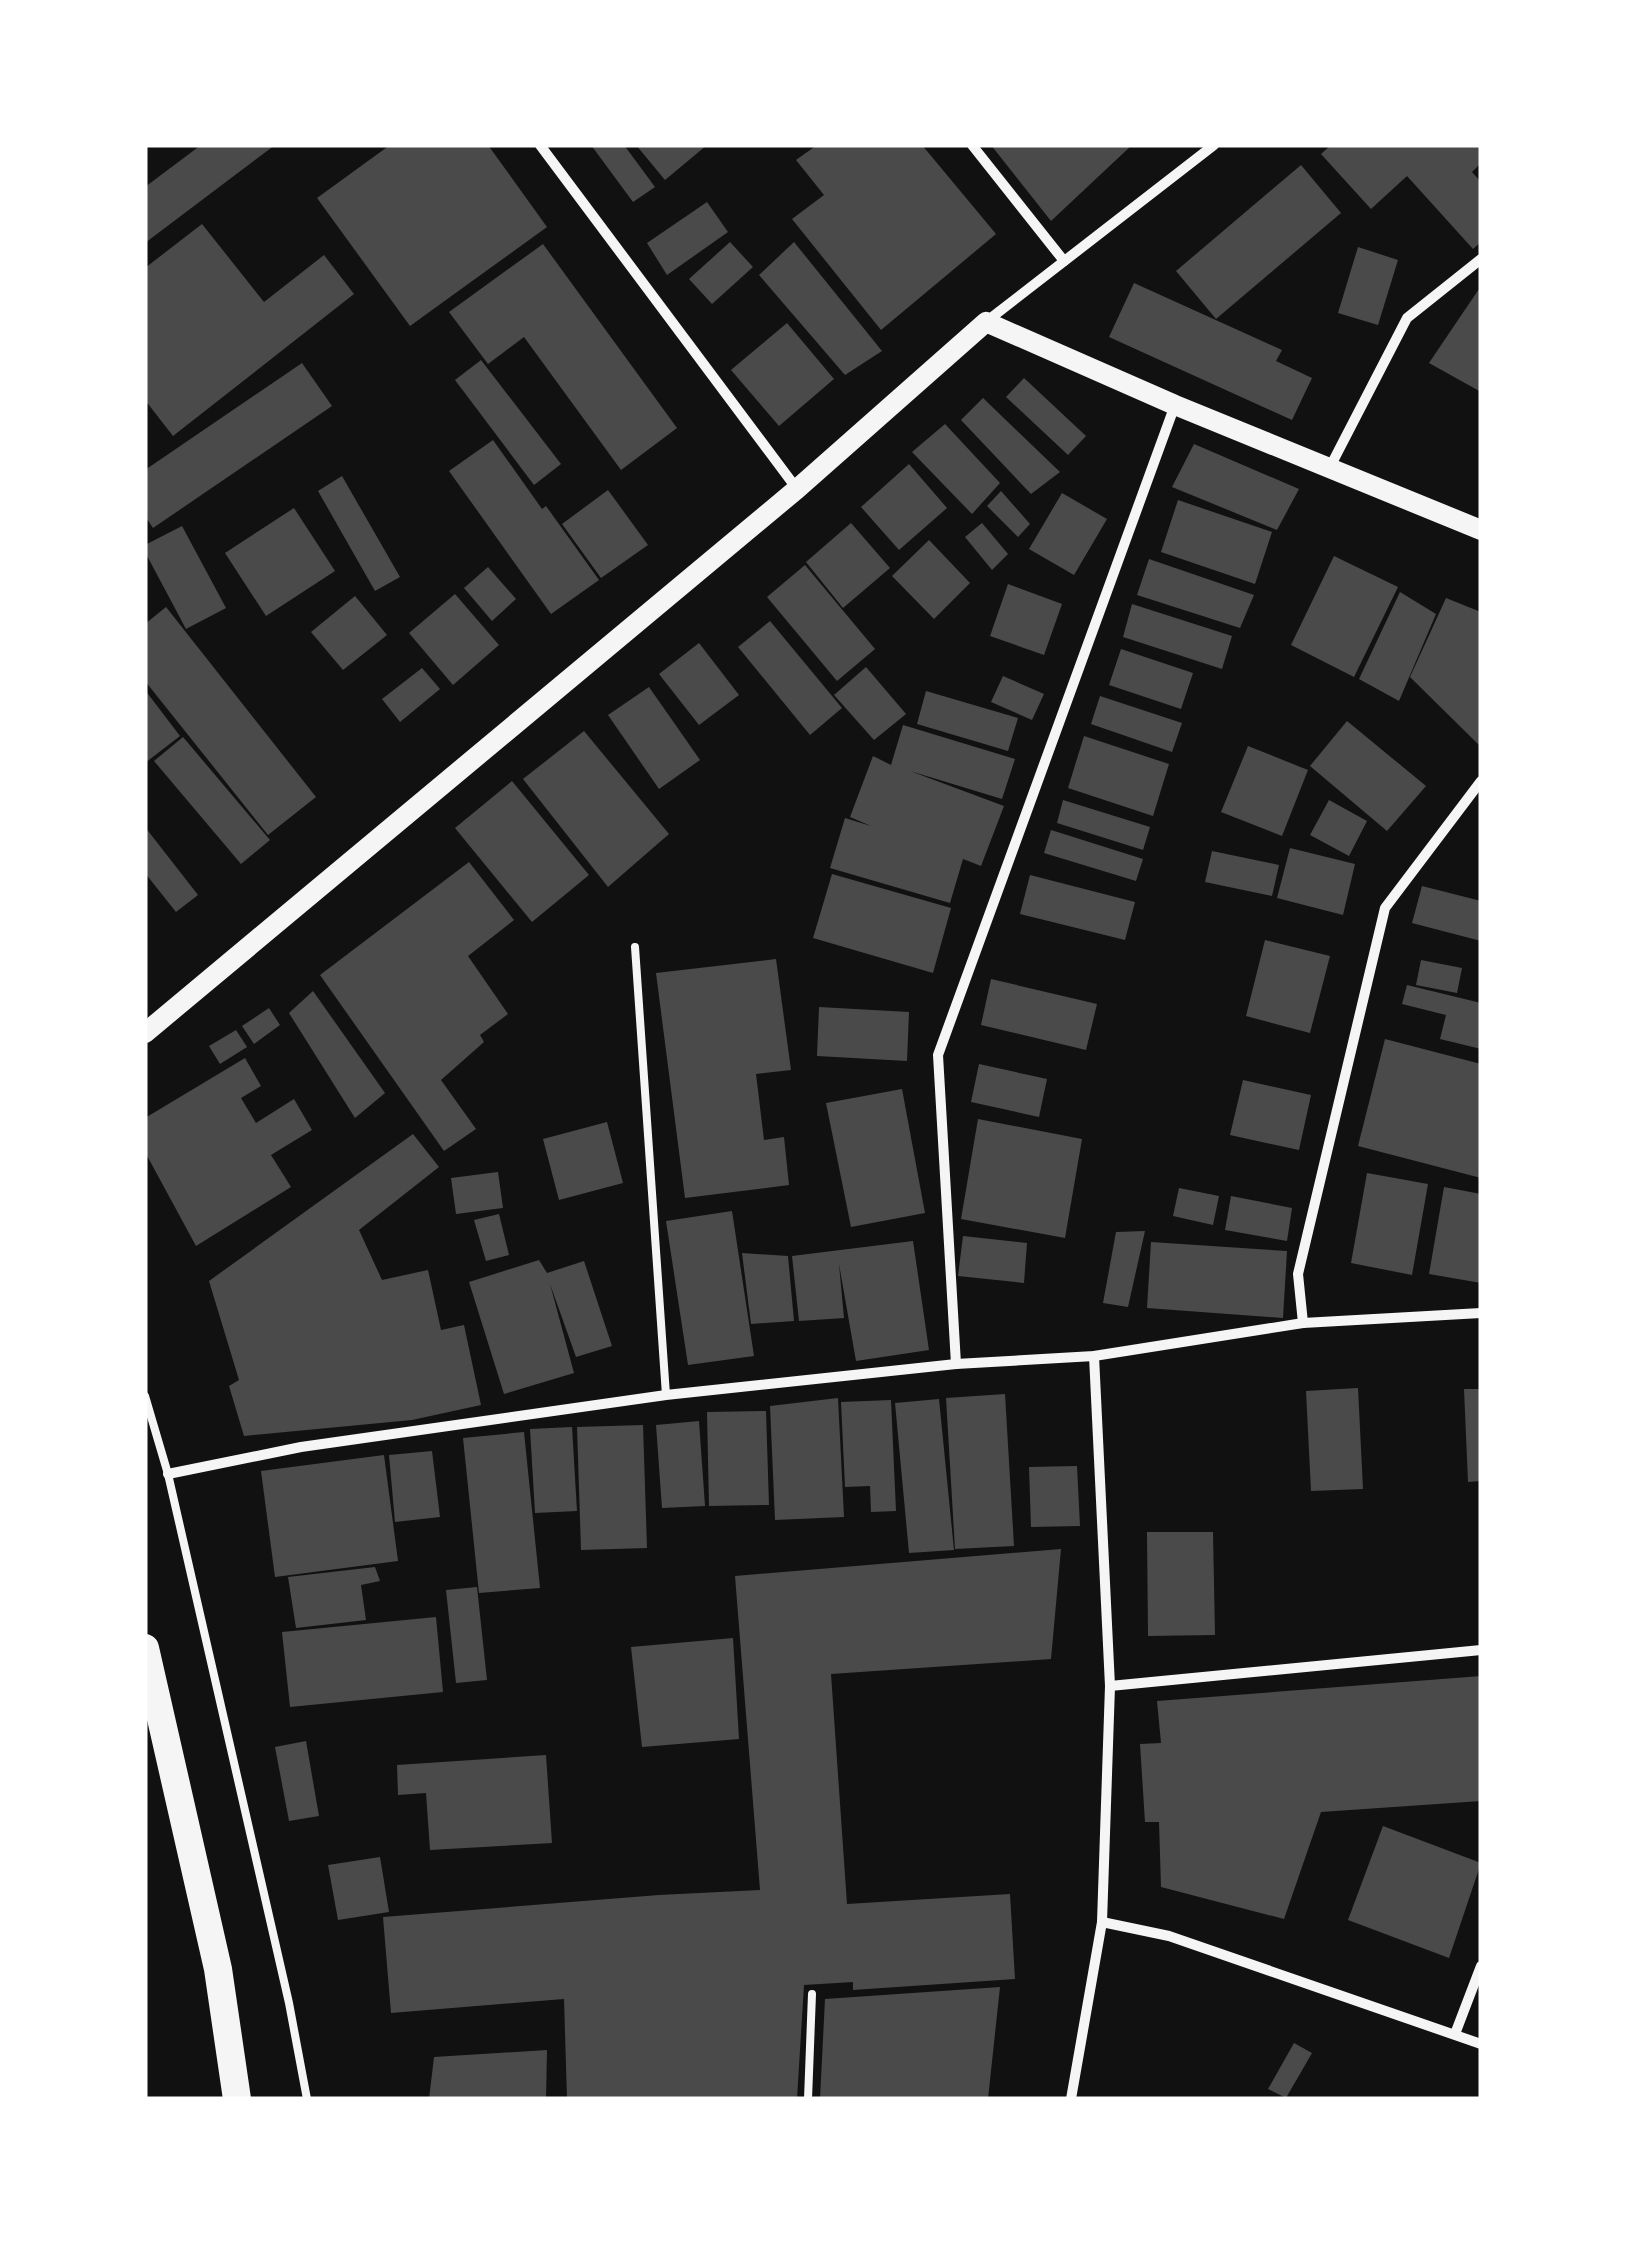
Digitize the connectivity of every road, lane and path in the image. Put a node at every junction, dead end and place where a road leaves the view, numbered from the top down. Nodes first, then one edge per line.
1 (540, 145) edge
2 (972, 145) edge
3 (1214, 145) edge
4 (1481, 259) edge
5 (1064, 260) junction
6 (986, 322) junction
7 (1175, 405) junction
8 (1330, 468) junction
9 (798, 489) junction
10 (1481, 530) edge
11 (1481, 781) edge
12 (635, 946) dead end
13 (145, 1033) edge
14 (1481, 1313) edge
15 (1302, 1323) junction
16 (1094, 1356) junction
17 (956, 1364) junction
18 (666, 1395) junction
19 (145, 1396) edge
20 (168, 1474) junction
21 (145, 1648) edge
22 (1481, 1650) edge
23 (1110, 1686) junction
24 (1102, 1922) junction
25 (1481, 1966) edge
26 (812, 1994) dead end
27 (1455, 2034) junction
28 (1481, 2044) edge
29 (237, 2099) edge
30 (307, 2099) edge
31 (808, 2099) edge
32 (1071, 2099) edge

1 - 9 street
2 - 5 street
3 - 5 street
4 - 8 street
5 - 6 street
6 - 7 main road
6 - 9 main road
7 - 8 main road
7 - 17 street
8 - 10 main road
9 - 13 main road
11 - 15 street
12 - 18 lane
14 - 15 street
15 - 16 street
16 - 17 street
16 - 23 street
17 - 18 street
18 - 20 street
19 - 20 lane
20 - 30 lane
21 - 29 highway
22 - 23 street
23 - 24 street
24 - 27 street
24 - 32 street
25 - 27 street
26 - 31 lane
27 - 28 street

